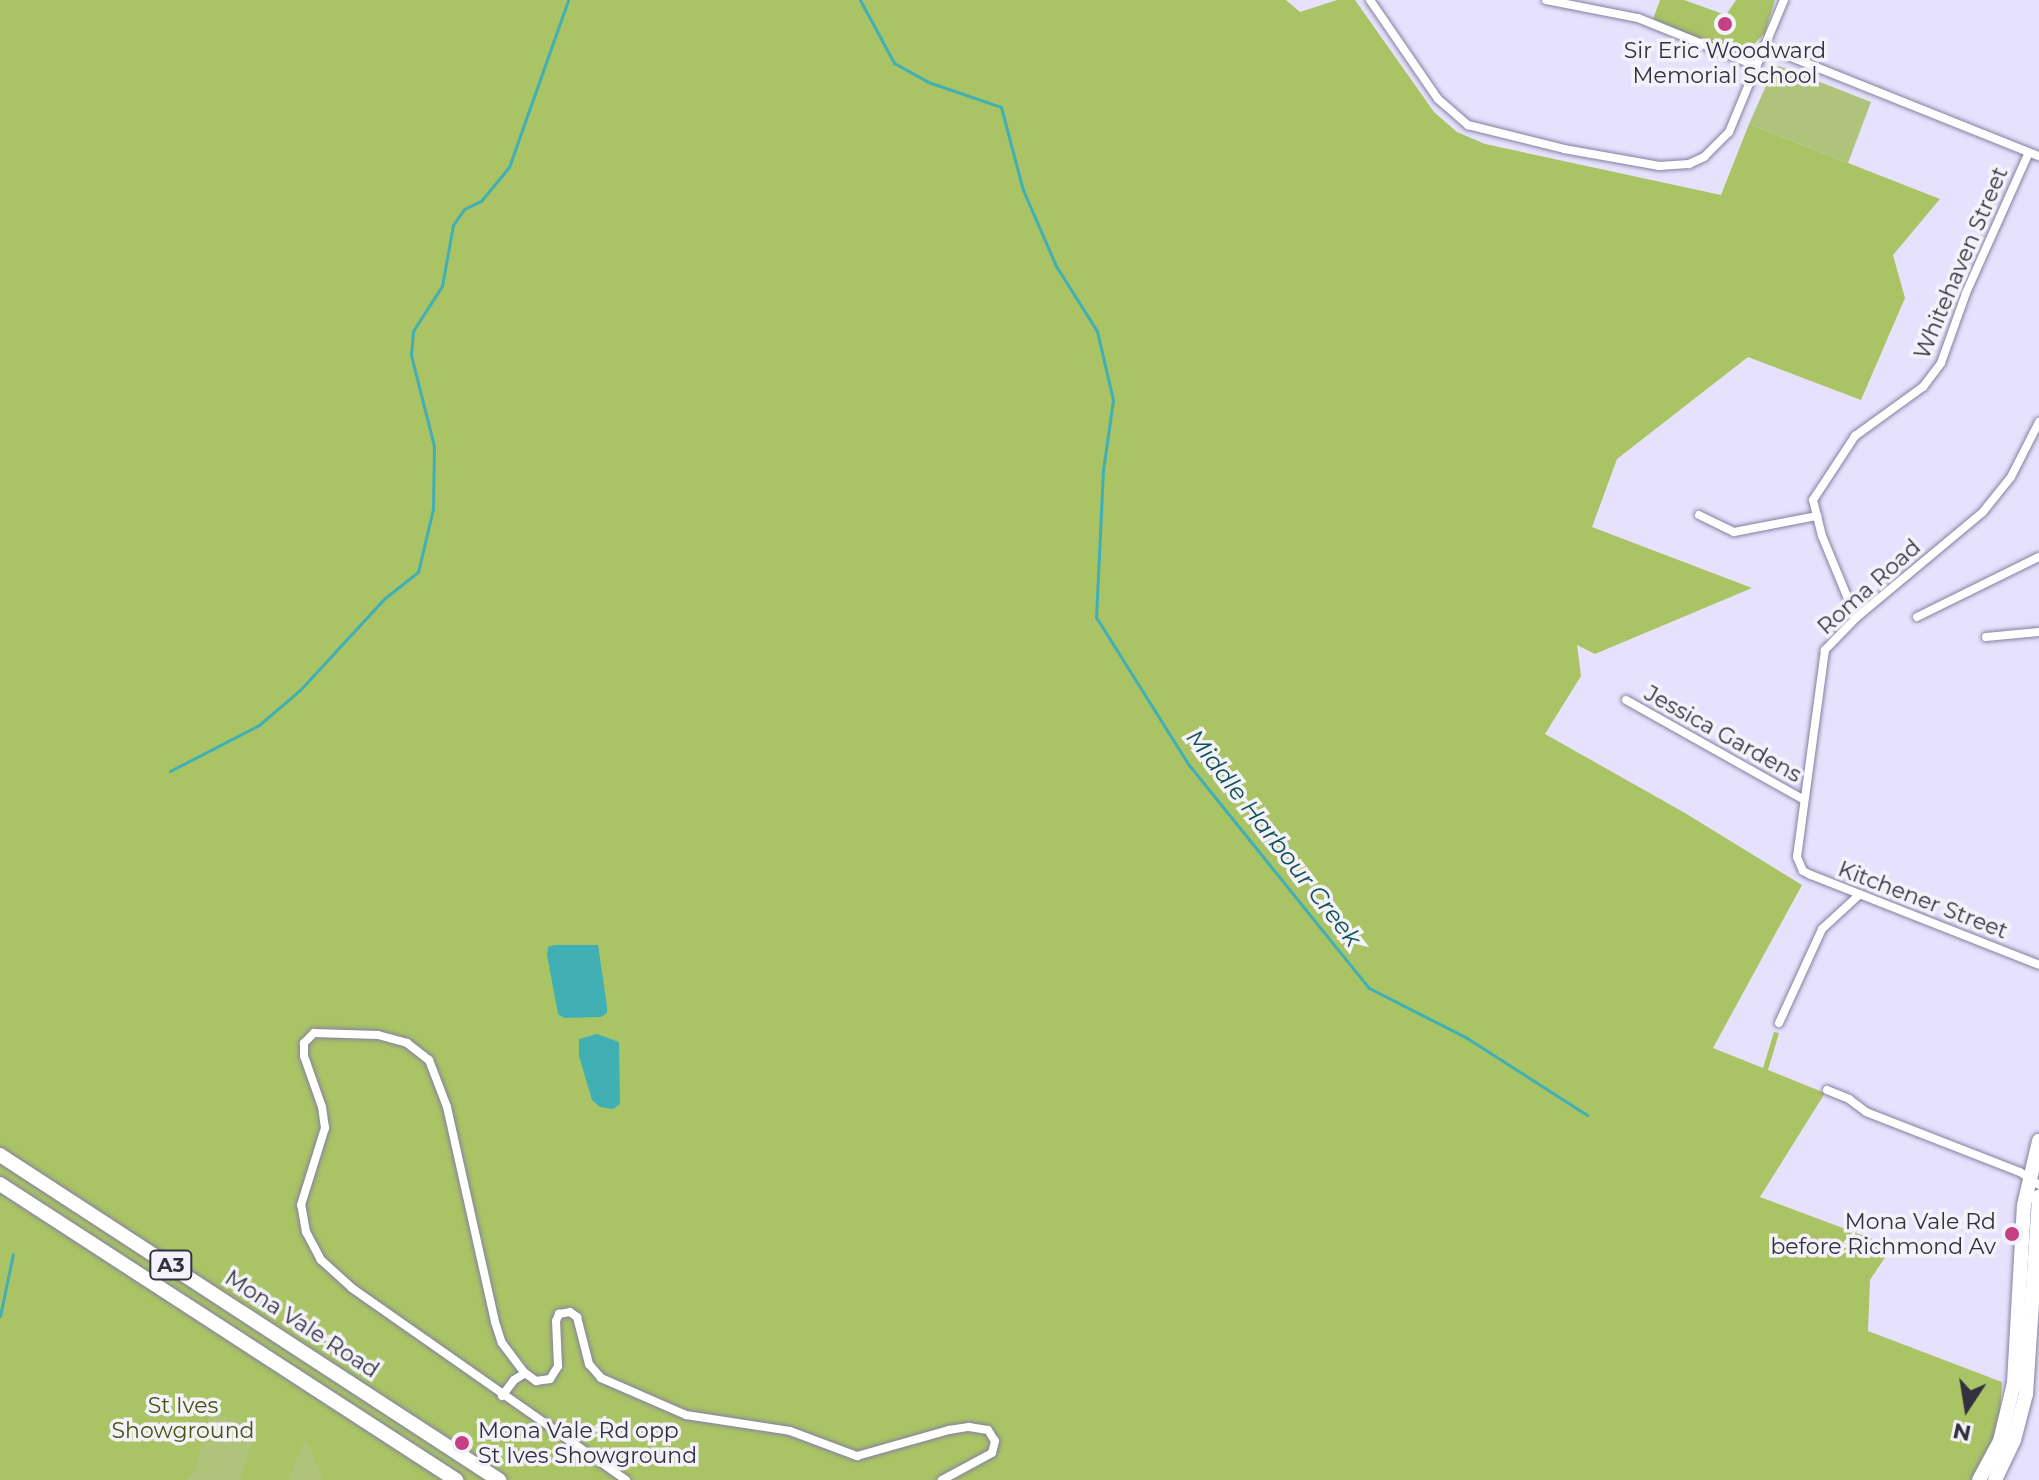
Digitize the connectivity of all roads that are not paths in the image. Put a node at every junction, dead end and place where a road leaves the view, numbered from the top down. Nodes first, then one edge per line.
1 (1370, 0) edge
2 (1546, 0) edge
3 (1784, 0) edge
4 (1766, 47) junction
5 (1757, 66) junction
6 (2029, 152) junction
7 (2039, 156) edge
8 (2039, 422) edge
9 (1699, 515) dead end
10 (1817, 516) junction
11 (2039, 557) edge
12 (1917, 617) dead end
13 (1856, 618) junction
14 (2039, 632) edge
15 (1986, 637) dead end
16 (1626, 700) dead end
17 (1804, 800) junction
18 (1799, 863) joint
19 (1859, 895) junction
20 (2039, 965) edge
21 (1779, 1023) dead end
22 (1827, 1090) dead end
23 (2039, 1141) edge
24 (0, 1155) edge
25 (2034, 1181) edge
26 (0, 1184) edge
27 (2039, 1196) edge
28 (525, 1373) junction
29 (502, 1396) junction
30 (1991, 1478) edge
31 (456, 1480) edge
32 (499, 1480) edge
33 (626, 1480) edge
34 (942, 1480) edge

1 - 5 street
2 - 5 street
3 - 4 street
4 - 5 street
4 - 6 street
6 - 7 street
6 - 10 street, Whitehaven Street
8 - 13 street, Roma Road
9 - 10 street
10 - 13 street
11 - 12 street
13 - 17 street, Roma Road
14 - 15 street
16 - 17 street, Jessica Gardens
17 - 18 street, Roma Road
18 - 19 street, Kitchener Street
19 - 20 street, Kitchener Street
19 - 21 street
22 - 25 street
23 - 25 highway
24 - 32 highway, Mona Vale Road / A3
25 - 30 highway
26 - 31 highway, A3
27 - 30 highway
28 - 29 street
28 - 29 street
28 - 34 street
29 - 33 street

